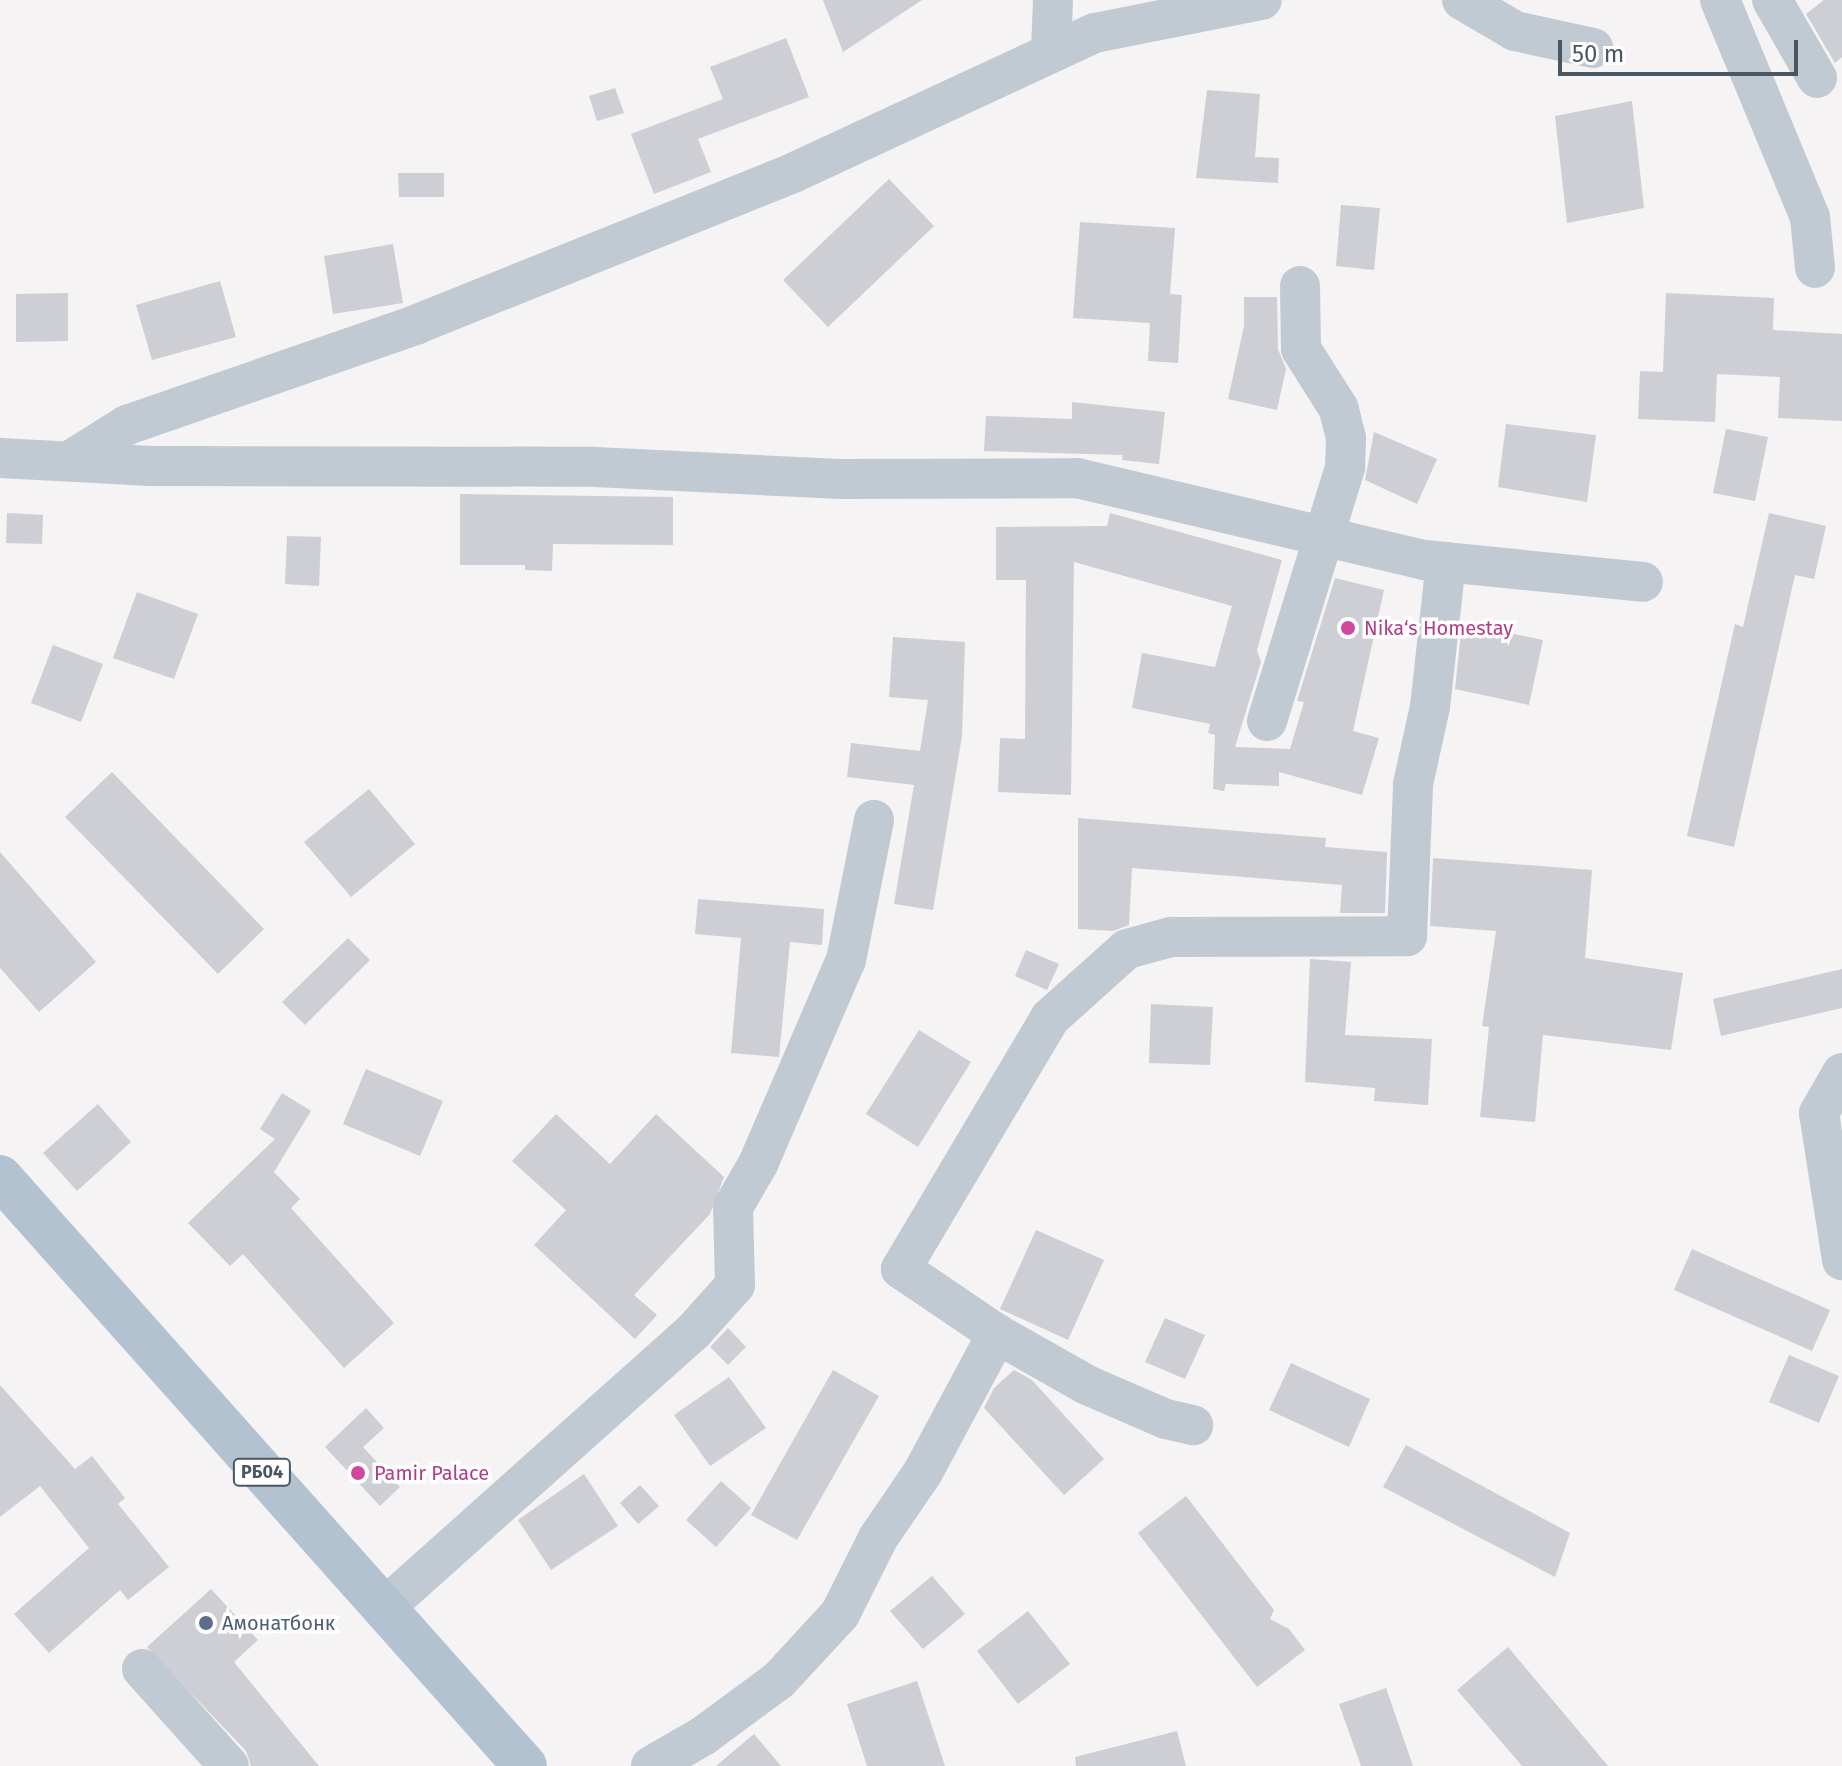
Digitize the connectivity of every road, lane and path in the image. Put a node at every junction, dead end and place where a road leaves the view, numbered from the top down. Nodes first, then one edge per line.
1 (1053, 0) edge
2 (1262, 0) edge
3 (1462, 0) edge
4 (1720, 0) edge
5 (1772, 0) edge
6 (1593, 48) dead end
7 (1051, 52) junction
8 (1817, 78) dead end
9 (1815, 268) dead end
10 (1300, 286) dead end
11 (0, 458) edge
12 (71, 460) junction
13 (1326, 536) junction
14 (1446, 562) junction
15 (1643, 582) dead end
16 (1267, 721) dead end
17 (874, 820) dead end
18 (1842, 1073) edge
19 (0, 1177) edge
20 (1842, 1260) edge
21 (997, 1334) junction
22 (1193, 1425) dead end
23 (384, 1608) junction
24 (142, 1669) dead end
25 (229, 1766) edge
26 (525, 1766) edge
27 (651, 1766) edge

1 - 7 street
2 - 7 street
3 - 6 street
4 - 9 street
5 - 8 street
7 - 12 street
10 - 13 street
11 - 12 street
12 - 13 street
13 - 14 street
13 - 16 street
14 - 15 street
14 - 21 street
17 - 23 street
18 - 20 street
19 - 23 main road, РБ04
21 - 22 street
21 - 27 street
23 - 26 main road, РБ04
24 - 25 street

